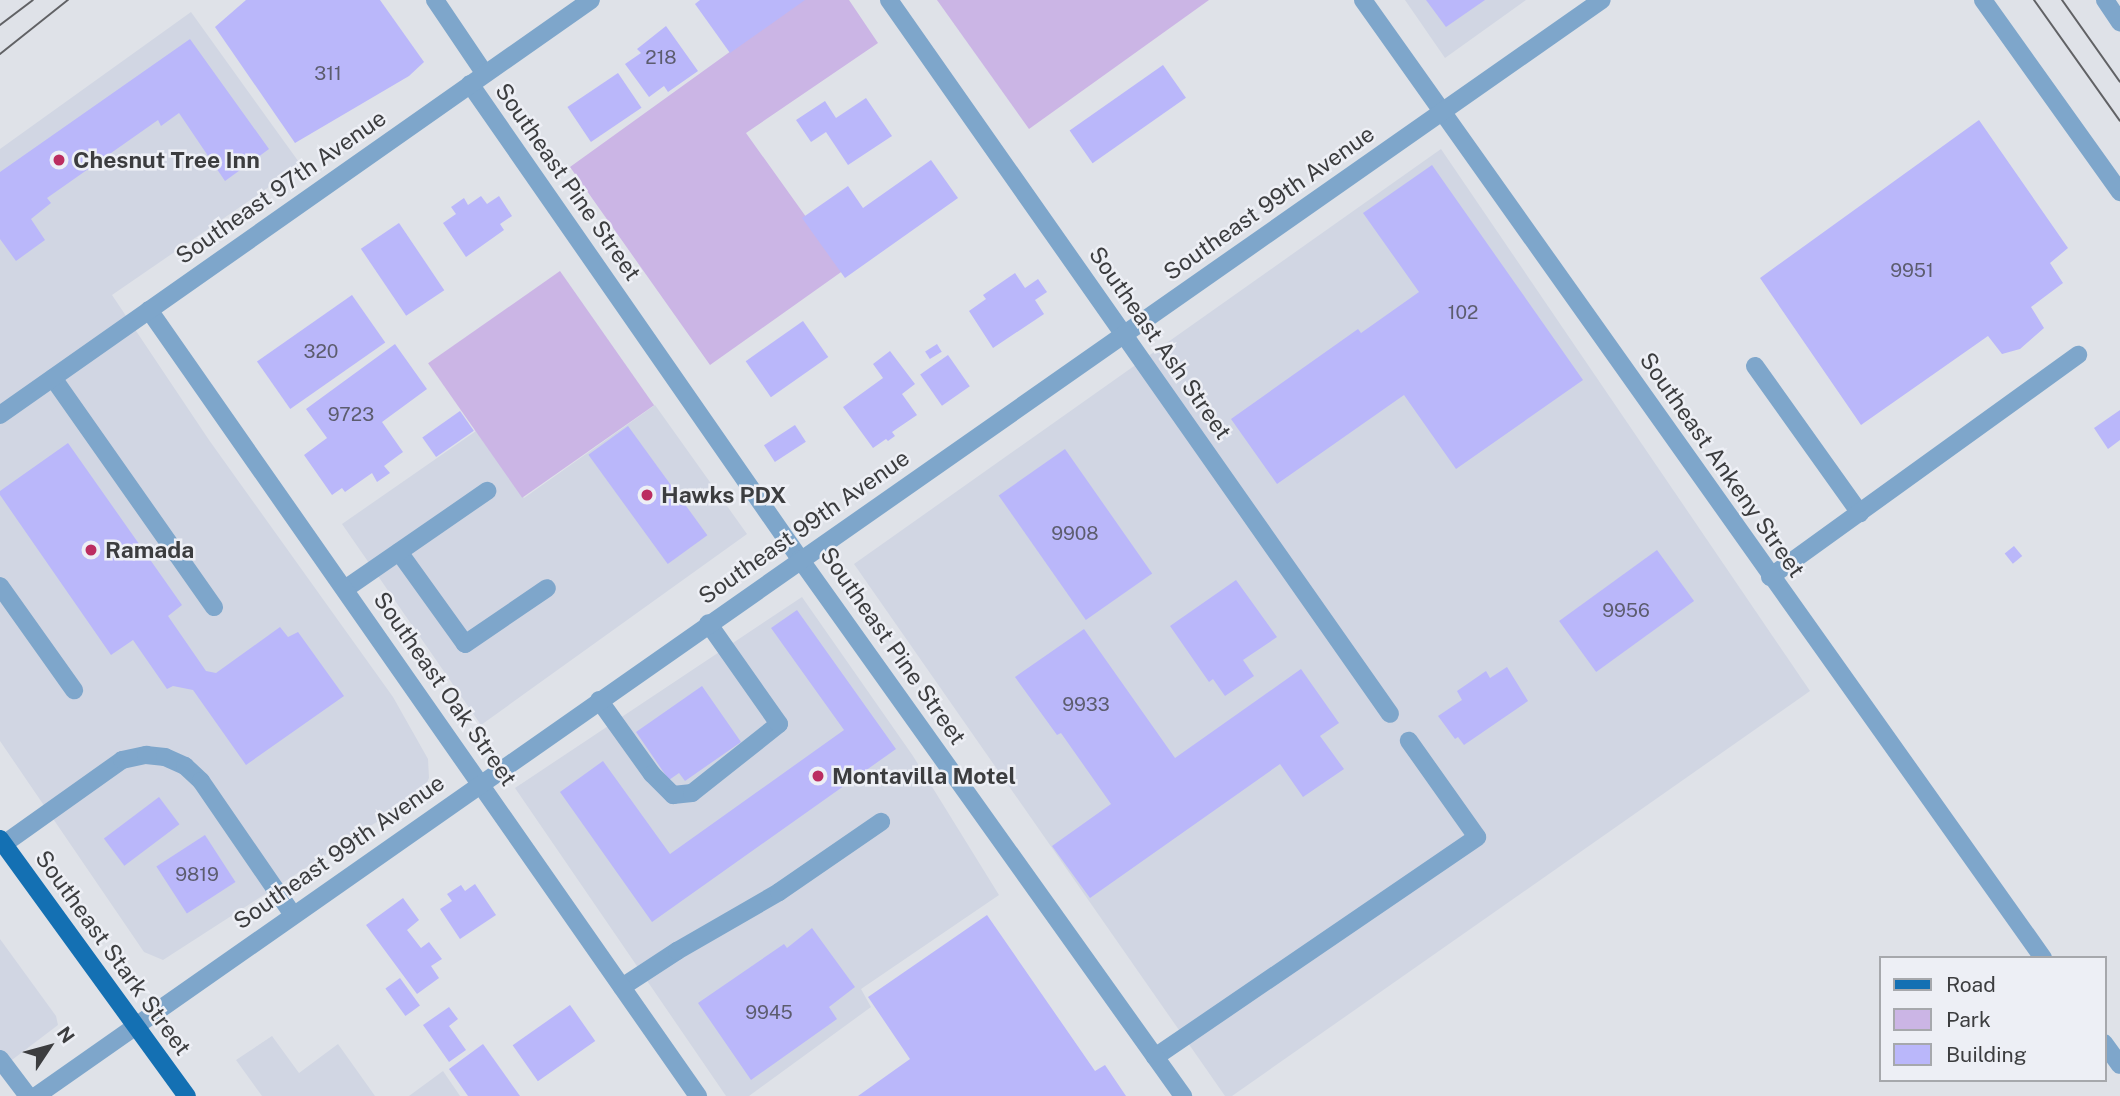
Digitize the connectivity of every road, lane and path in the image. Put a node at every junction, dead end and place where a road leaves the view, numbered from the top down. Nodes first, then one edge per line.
1 (435, 0) edge
2 (592, 0) edge
3 (889, 0) edge
4 (1363, 0) edge
5 (1602, 0) edge
6 (1983, 0) edge
7 (2105, 0) edge
8 (2120, 22) edge
9 (478, 79) junction
10 (1442, 112) junction
11 (2120, 192) edge
12 (149, 310) junction
13 (1124, 335) junction
14 (2078, 355) dead end
15 (1755, 366) dead end
16 (53, 378) junction
17 (0, 415) edge
18 (487, 491) dead end
19 (1860, 513) junction
20 (399, 552) junction
21 (800, 559) junction
22 (1770, 577) junction
23 (0, 586) edge
24 (547, 588) dead end
25 (345, 589) junction
26 (214, 607) dead end
27 (708, 623) junction
28 (74, 690) dead end
29 (599, 700) junction
30 (1390, 714) dead end
31 (1409, 741) dead end
32 (481, 783) junction
33 (881, 822) dead end
34 (2, 841) edge
35 (293, 915) junction
36 (2042, 956) edge
37 (622, 987) junction
38 (136, 1026) junction
39 (2106, 1046) edge
40 (1155, 1057) junction
41 (0, 1059) edge
42 (2120, 1065) edge
43 (28, 1096) edge
44 (36, 1096) edge
45 (187, 1096) edge
46 (698, 1096) edge
47 (1183, 1096) edge

1 - 9 street, Southeast Pine Street
2 - 9 street, Southeast 97th Avenue
3 - 13 street, Southeast Ash Street
4 - 10 street, Southeast Ankeny Street
5 - 10 street, Southeast 99th Avenue
6 - 11 street
7 - 8 street
9 - 12 street, Southeast 97th Avenue
9 - 21 street, Southeast Pine Street
10 - 13 street, Southeast 99th Avenue
10 - 22 street, Southeast Ankeny Street
12 - 16 street, Southeast 97th Avenue
12 - 25 street, Southeast Oak Street
13 - 21 street, Southeast 99th Avenue
13 - 30 street, Southeast Ash Street
14 - 19 street
15 - 19 street
16 - 17 street, Southeast 97th Avenue
16 - 26 street
18 - 20 street
19 - 22 street
20 - 24 street
20 - 25 street
21 - 27 street, Southeast 99th Avenue
21 - 40 street, Southeast Pine Street
22 - 36 street, Southeast Ankeny Street
23 - 28 street
25 - 32 street, Southeast Oak Street
27 - 29 street, Southeast 99th Avenue
27 - 29 street
29 - 32 street, Southeast 99th Avenue
31 - 40 street
32 - 35 street, Southeast 99th Avenue
32 - 37 street, Southeast Oak Street
33 - 37 street
34 - 35 street
34 - 38 main road, Southeast Stark Street
35 - 38 street, Southeast 99th Avenue
37 - 46 street, Southeast Oak Street
38 - 44 street, Southeast 99th Avenue
38 - 45 main road, Southeast Stark Street
39 - 42 street
40 - 47 street, Southeast Pine Street
41 - 43 street

